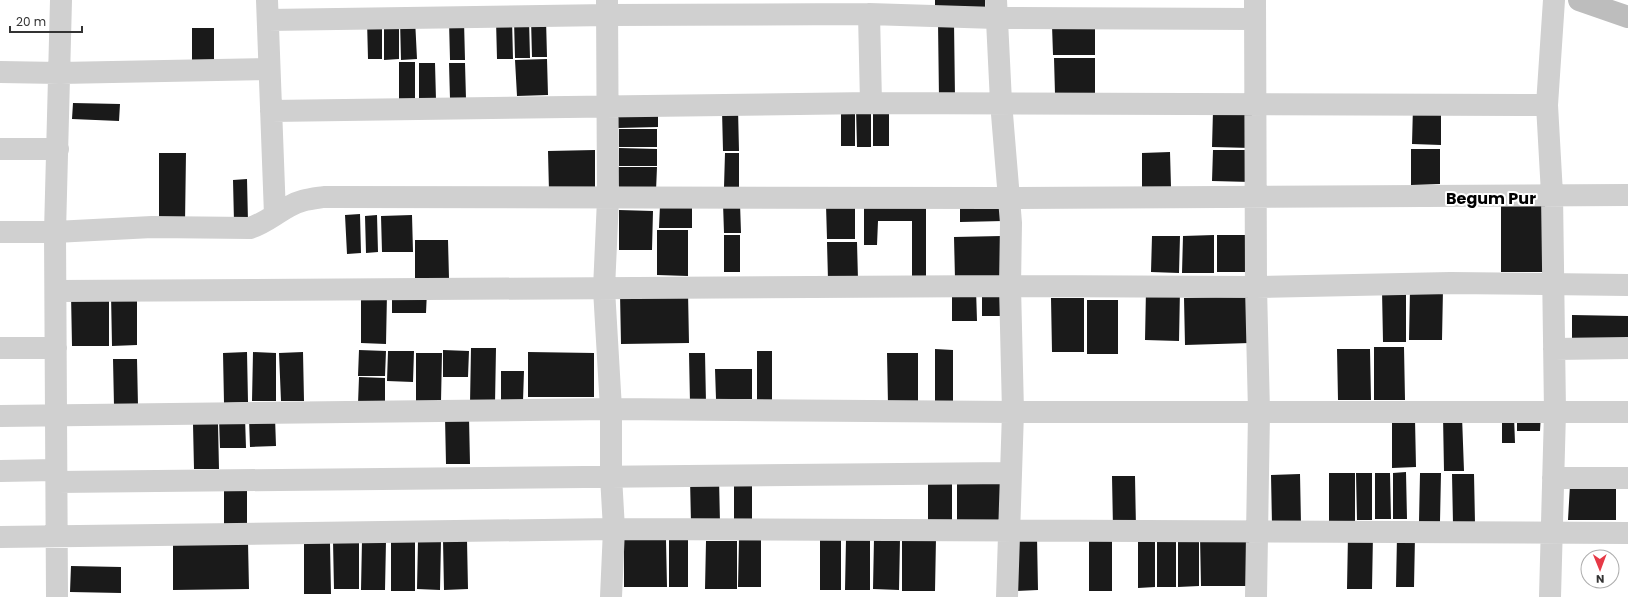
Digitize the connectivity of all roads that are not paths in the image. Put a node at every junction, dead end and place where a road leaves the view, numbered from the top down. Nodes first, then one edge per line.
1 (61, 0) edge
2 (1554, 0) edge
3 (1579, 0) edge
4 (608, 7) edge
5 (996, 9) edge
6 (267, 10) edge
7 (1254, 10) edge
8 (869, 14) junction
9 (1628, 17) edge
10 (270, 69) junction
11 (0, 72) edge
12 (60, 73) junction
13 (1001, 102) junction
14 (871, 103) junction
15 (1254, 104) junction
16 (1547, 105) junction
17 (606, 106) junction
18 (271, 111) junction
19 (0, 149) edge
20 (58, 149) junction
21 (1552, 194) junction
22 (1628, 195) edge
23 (1255, 197) junction
24 (608, 198) junction
25 (1009, 198) junction
26 (275, 215) junction
27 (0, 232) edge
28 (55, 232) junction
29 (1553, 283) junction
30 (1628, 285) edge
31 (1010, 286) junction
32 (1256, 287) junction
33 (604, 289) junction
34 (56, 291) junction
35 (0, 348) edge
36 (56, 348) junction
37 (1628, 348) edge
38 (1554, 349) junction
39 (611, 409) junction
40 (1013, 412) junction
41 (1259, 412) junction
42 (1555, 412) junction
43 (1628, 412) edge
44 (0, 416) edge
45 (57, 416) junction
46 (0, 471) edge
47 (1010, 473) junction
48 (57, 476) junction
49 (611, 476) junction
50 (1553, 478) junction
51 (1628, 478) edge
52 (614, 529) junction
53 (1010, 532) junction
54 (1256, 532) junction
55 (1551, 532) junction
56 (1628, 533) edge
57 (0, 537) edge
58 (57, 537) junction
59 (57, 597) edge
60 (611, 597) edge
61 (1007, 597) edge
62 (1256, 597) edge
63 (1550, 597) edge

1 - 12 street
2 - 16 street
3 - 9 main road
4 - 6 street
4 - 8 street
4 - 17 street
5 - 7 street
5 - 8 street
5 - 13 street
6 - 10 street
7 - 15 street
8 - 14 street
10 - 12 street
10 - 18 street
11 - 12 street
12 - 20 street
13 - 14 street
13 - 15 street
13 - 25 street
14 - 17 street
15 - 16 street
15 - 23 street
16 - 21 street
17 - 18 street
17 - 24 street
18 - 26 street
19 - 20 street
20 - 28 street
21 - 22 street
21 - 23 street
21 - 29 street
23 - 25 street
23 - 32 street
24 - 25 street
24 - 26 street
24 - 33 street
25 - 31 street
26 - 28 street
27 - 28 street
28 - 34 street
29 - 30 street
29 - 32 street
29 - 38 street
31 - 32 street
31 - 33 street
31 - 40 street
32 - 41 street
33 - 34 street
33 - 39 street
34 - 36 street
35 - 36 street
36 - 45 street
37 - 38 street
38 - 42 street
39 - 40 street
39 - 45 street
39 - 49 street
40 - 41 street
40 - 47 street
41 - 42 street
41 - 54 street
42 - 43 street
42 - 50 street
44 - 45 street
45 - 48 street
46 - 48 street
47 - 49 street
47 - 53 street
48 - 49 street
48 - 58 street
49 - 52 street
50 - 51 street
50 - 55 street
52 - 53 street
52 - 58 street
52 - 60 street
53 - 54 street
53 - 61 street
54 - 55 street
54 - 62 street
55 - 56 street
55 - 63 street
57 - 58 street
58 - 59 street

